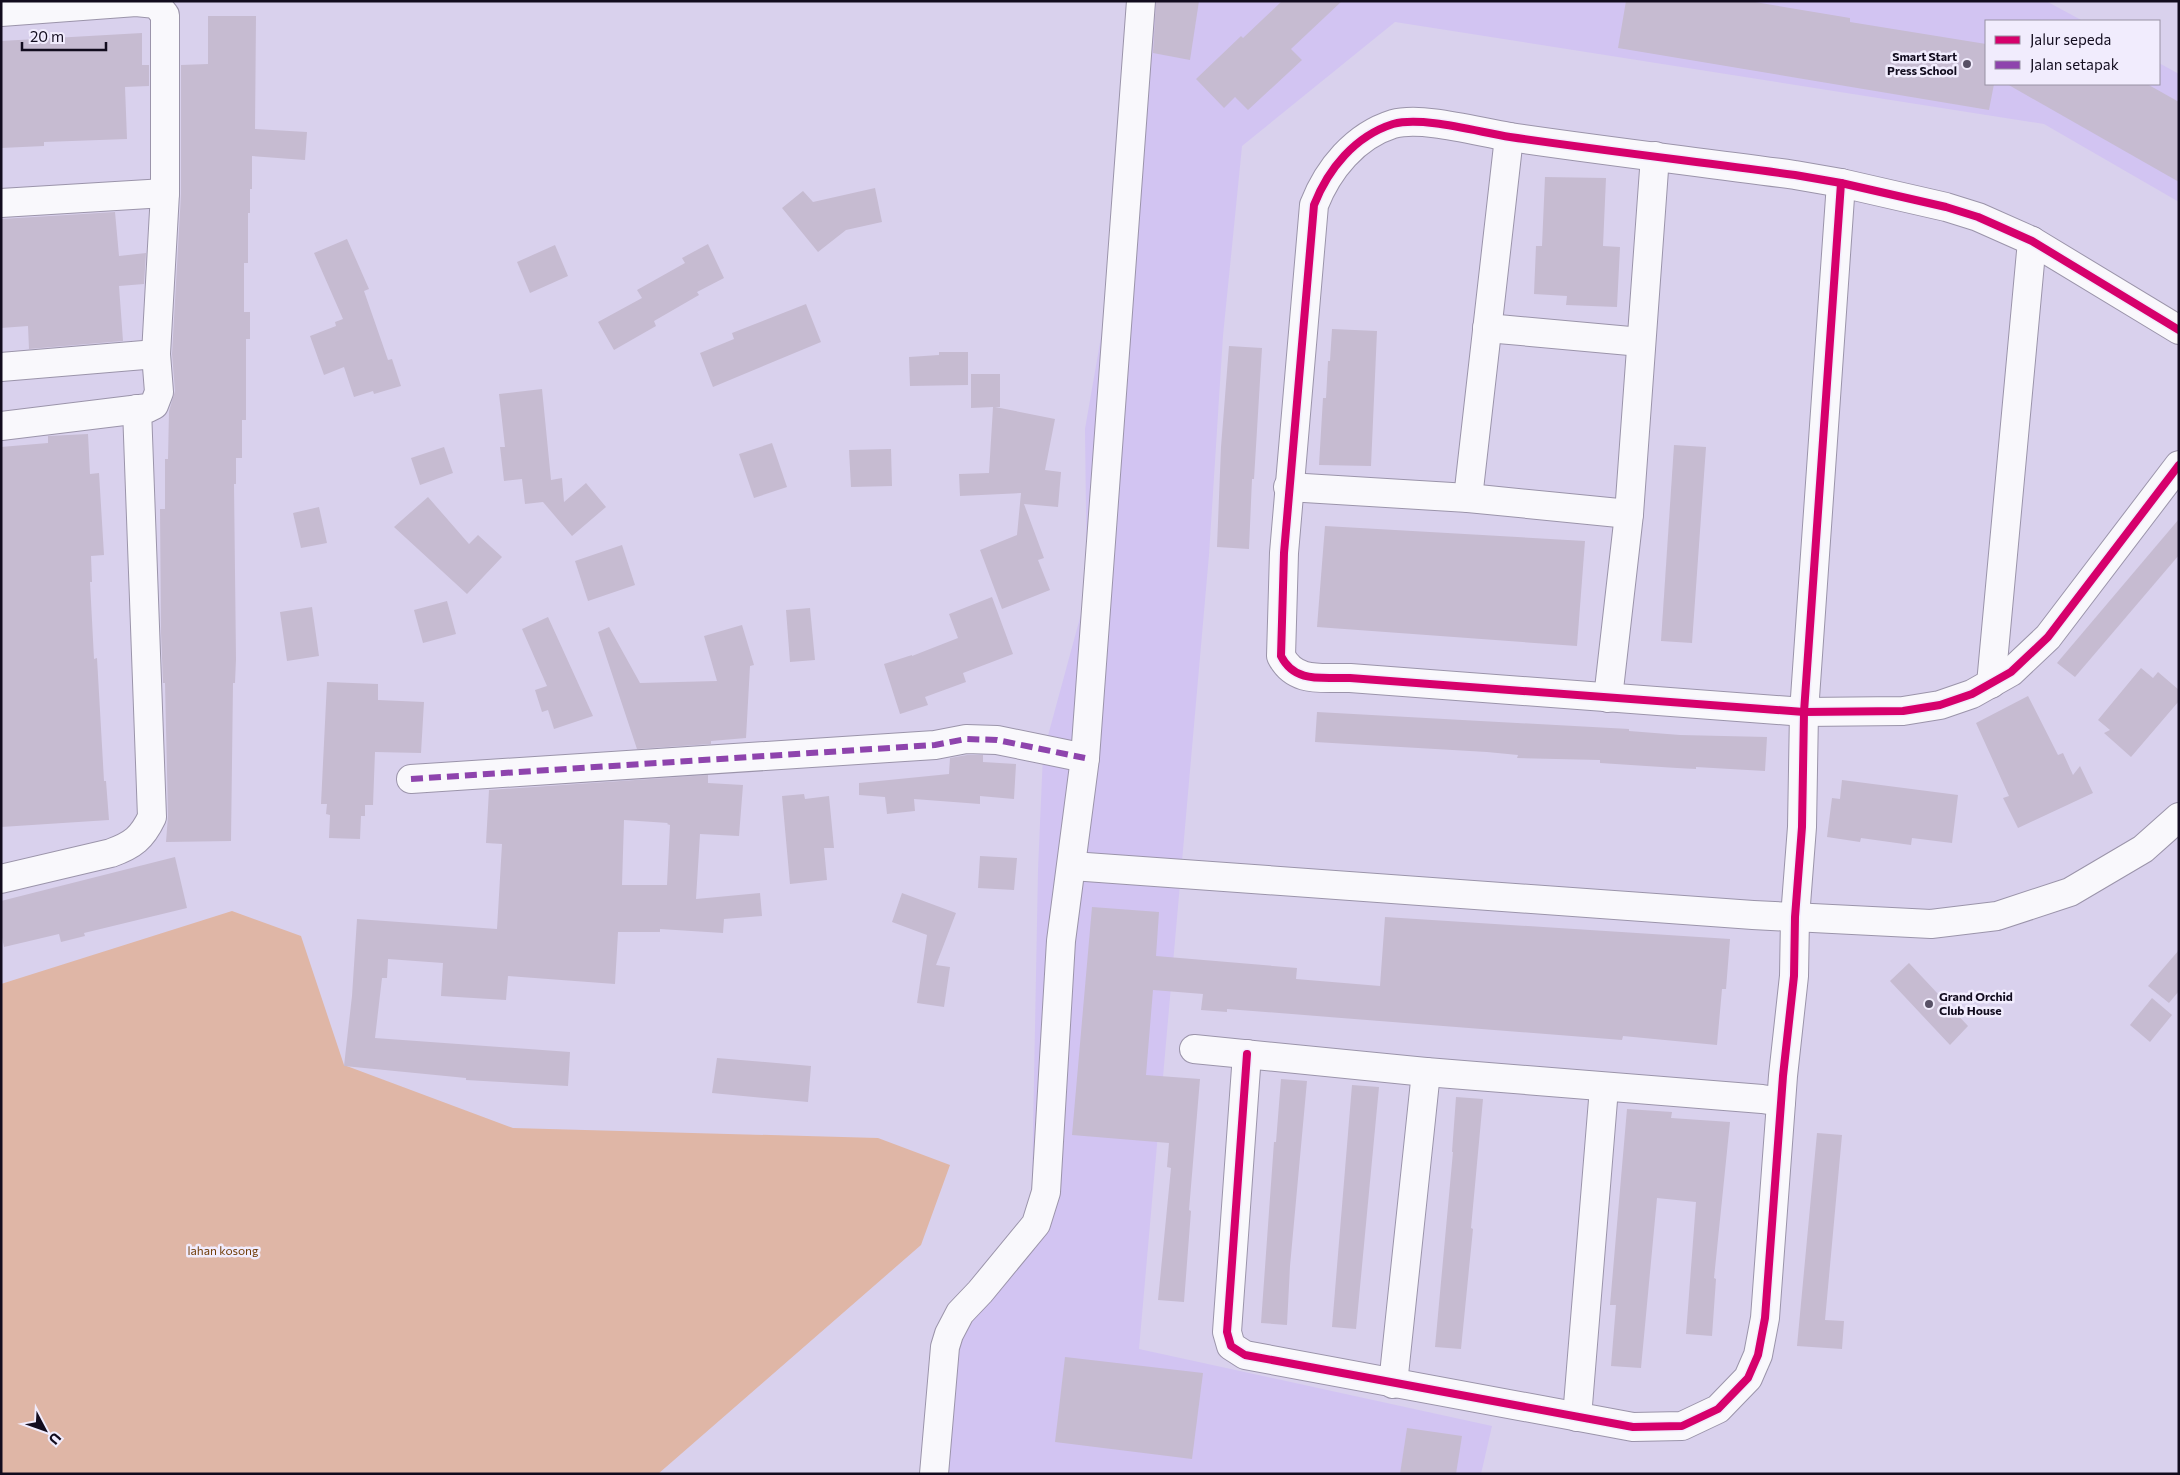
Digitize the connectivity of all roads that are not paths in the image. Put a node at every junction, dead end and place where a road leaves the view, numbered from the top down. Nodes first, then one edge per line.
1 (1141, 1) edge
2 (1, 12) edge
3 (1509, 137) junction
4 (1655, 156) junction
5 (1840, 183) junction
6 (165, 193) junction
7 (1, 203) edge
8 (2032, 241) junction
9 (1487, 328) junction
10 (2179, 330) edge
11 (1641, 342) junction
12 (156, 354) junction
13 (1, 367) edge
14 (137, 409) junction
15 (1, 426) edge
16 (2179, 465) edge
17 (1288, 487) junction
18 (1468, 498) junction
19 (1629, 514) junction
20 (1992, 684) junction
21 (1608, 698) junction
22 (1804, 712) junction
23 (1085, 758) junction
24 (411, 779) dead end
25 (2179, 817) edge
26 (1072, 866) junction
27 (1, 879) edge
28 (1795, 917) junction
29 (1194, 1048) dead end
30 (1247, 1054) junction
31 (1426, 1072) junction
32 (1604, 1088) junction
33 (1781, 1102) junction
34 (1393, 1384) junction
35 (1577, 1418) junction
36 (934, 1474) edge

1 - 23 street
2 - 6 street
3 - 4 street
3 - 9 street
3 - 17 street
4 - 5 street
4 - 11 street
5 - 8 street
5 - 22 street
6 - 7 street
6 - 12 street
8 - 10 street
8 - 20 street
9 - 11 street
9 - 18 street
11 - 19 street
12 - 13 street
12 - 14 street
14 - 15 street
14 - 27 street
16 - 20 street
17 - 18 street
17 - 21 street
18 - 19 street
19 - 21 street
20 - 22 street
21 - 22 street
22 - 28 street
23 - 24 street
23 - 26 street
25 - 28 street
26 - 28 street
26 - 36 street
28 - 33 street
29 - 30 street
30 - 31 street
30 - 34 street
31 - 32 street
31 - 34 street
32 - 33 street
32 - 35 street
33 - 35 street
34 - 35 street

